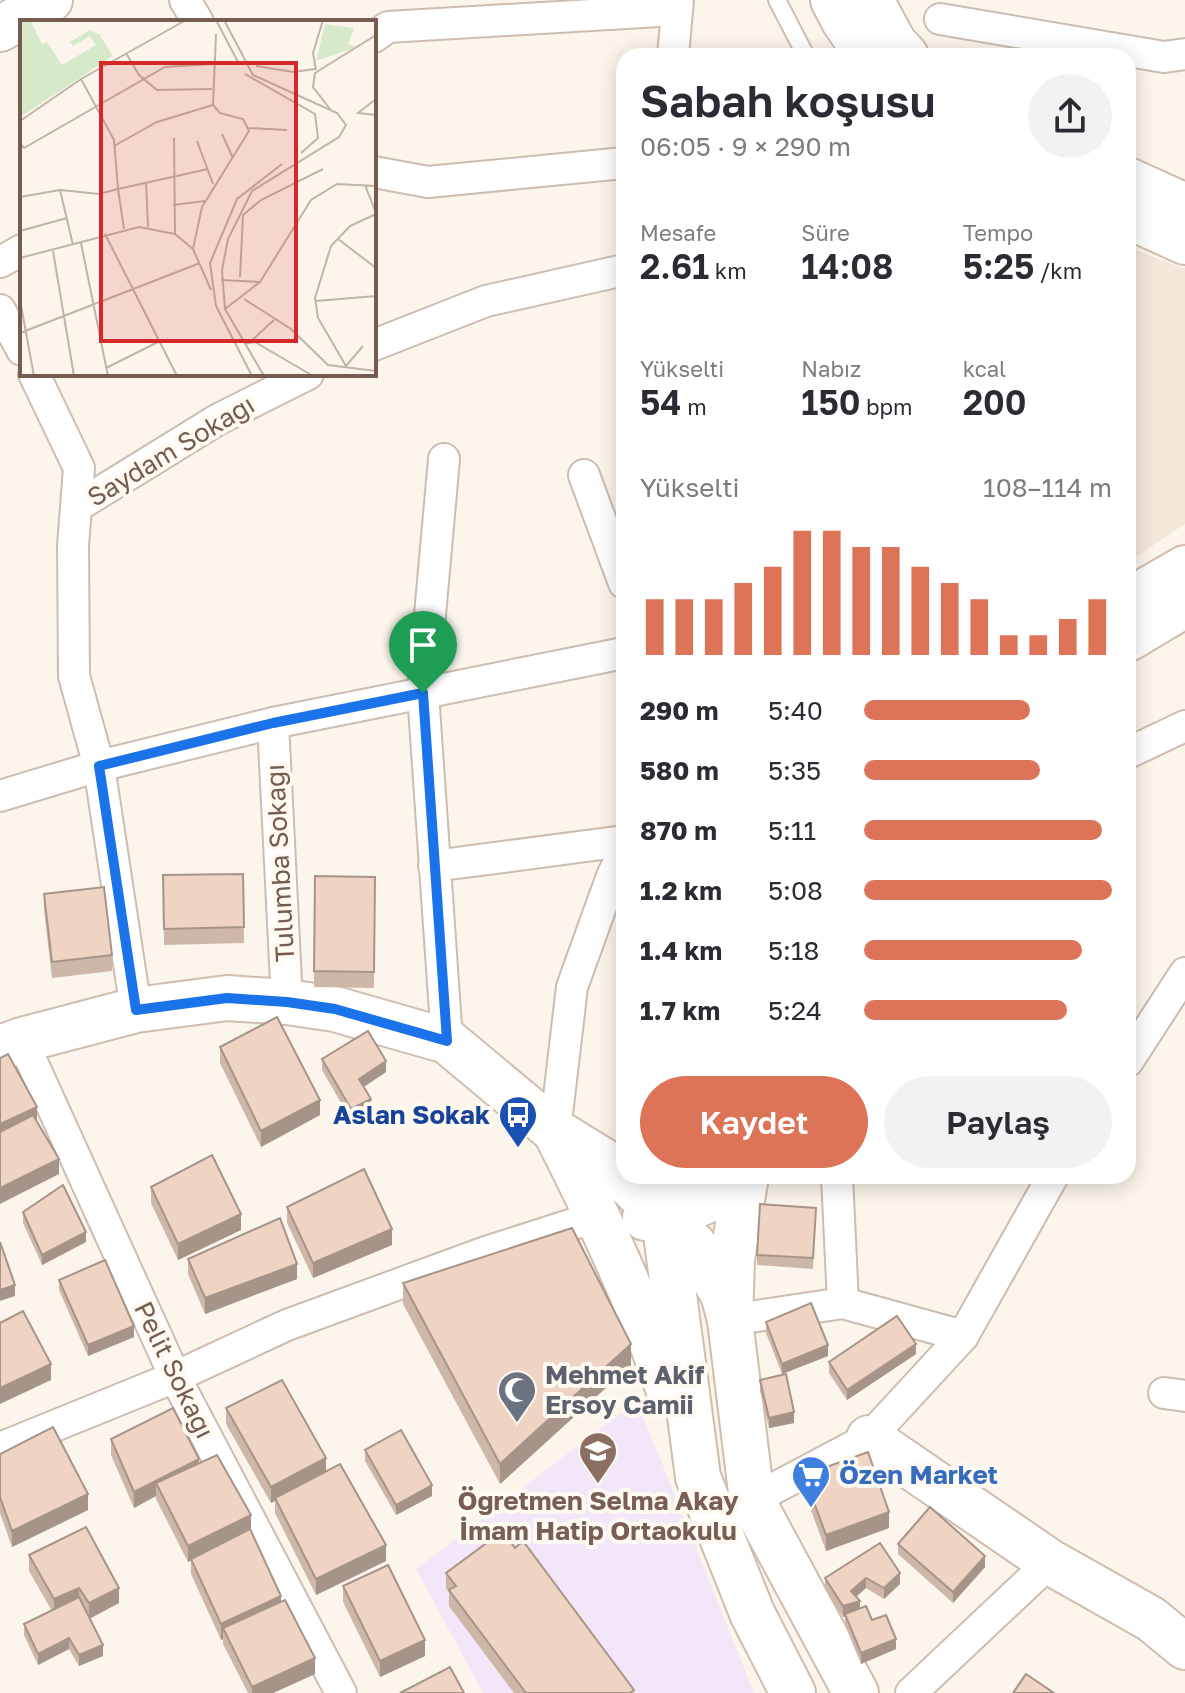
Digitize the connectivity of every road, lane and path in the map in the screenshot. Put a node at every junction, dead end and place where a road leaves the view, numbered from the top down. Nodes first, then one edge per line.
1 (50, 0) edge
2 (185, 0) edge
3 (777, 0) edge
4 (833, 0) edge
5 (871, 0) edge
6 (678, 5) edge
7 (940, 19) dead end
8 (197, 20) edge
9 (0, 29) edge
10 (376, 36) edge
11 (674, 48) edge
12 (802, 48) edge
13 (863, 48) edge
14 (899, 48) edge
15 (1111, 48) edge
16 (1136, 52) edge
17 (1185, 54) edge
18 (616, 164) edge
19 (376, 172) edge
20 (1136, 184) edge
21 (1185, 206) edge
22 (1136, 220) edge
23 (1185, 242) edge
24 (20, 251) edge
25 (0, 262) edge
26 (616, 272) edge
27 (0, 310) edge
28 (376, 344) edge
29 (20, 346) edge
30 (35, 376) edge
31 (304, 376) edge
32 (444, 459) dead end
33 (584, 475) dead end
34 (76, 507) junction
35 (616, 561) edge
36 (1185, 568) edge
37 (1136, 596) edge
38 (1185, 605) edge
39 (1136, 634) edge
40 (616, 655) edge
41 (423, 693) junction
42 (273, 723) junction
43 (1185, 726) edge
44 (1136, 749) edge
45 (99, 766) junction
46 (0, 796) edge
47 (616, 842) edge
48 (434, 866) junction
49 (616, 868) edge
50 (1185, 973) edge
51 (287, 1002) junction
52 (136, 1010) junction
53 (447, 1041) junction
54 (11, 1044) edge
55 (1136, 1049) edge
56 (555, 1131) junction
57 (616, 1151) edge
58 (616, 1171) edge
59 (629, 1184) edge
60 (674, 1184) edge
61 (720, 1184) edge
62 (745, 1184) edge
63 (837, 1184) edge
64 (1048, 1184) edge
65 (598, 1216) junction
66 (664, 1219) junction
67 (843, 1303) junction
68 (730, 1320) junction
69 (963, 1336) junction
70 (175, 1377) junction
71 (869, 1438) junction
72 (0, 1448) edge
73 (698, 1477) junction
74 (752, 1500) junction
75 (1050, 1562) junction
76 (1185, 1647) edge
77 (341, 1693) edge
78 (793, 1693) edge
79 (856, 1693) edge
80 (911, 1693) edge

1 - 9 main road
2 - 8 street
3 - 12 lane
4 - 13 main road
5 - 14 main road
6 - 10 street
6 - 11 street
7 - 15 street
16 - 17 street
18 - 19 street
20 - 21 main road
22 - 23 main road
24 - 25 street
26 - 28 street
27 - 29 street
30 - 34 street
31 - 34 street, Saydam Sokağı
32 - 41 street
33 - 35 street
34 - 45 street
36 - 37 main road
38 - 39 main road
40 - 41 street
41 - 42 street
41 - 48 street
42 - 45 street
42 - 51 street, Tulumba Sokağı
43 - 44 street
45 - 46 street
45 - 52 street
47 - 48 street
48 - 53 street
49 - 56 street
50 - 55 street
51 - 52 main road
51 - 53 main road
52 - 54 main road
53 - 56 main road
54 - 70 street, Pelit Sokağı
56 - 57 main road
56 - 58 main road
56 - 65 main road
59 - 66 main road
60 - 66 main road
61 - 66 main road
62 - 68 main road
63 - 67 street
64 - 69 street
65 - 66 main road
65 - 70 street
65 - 73 main road
66 - 68 main road
66 - 73 main road
67 - 68 street
67 - 69 street
68 - 74 main road
69 - 71 street
70 - 72 street
70 - 77 street, Pelit Sokağı
71 - 74 street
71 - 75 main road
73 - 78 main road
74 - 79 main road
75 - 76 main road
75 - 80 street

